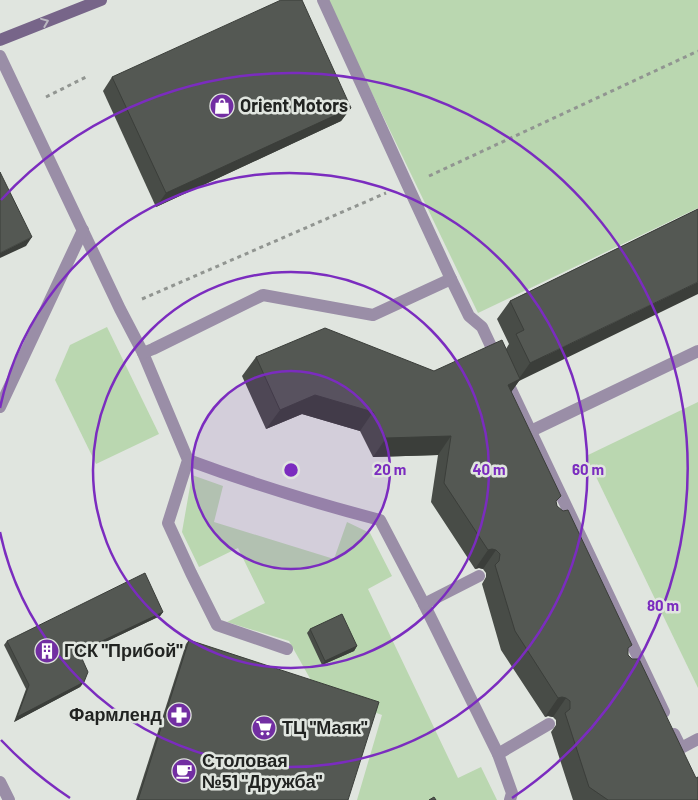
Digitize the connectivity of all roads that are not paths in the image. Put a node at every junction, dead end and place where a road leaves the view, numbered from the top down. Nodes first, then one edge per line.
1 (101, 0) edge
2 (323, 0) edge
3 (0, 40) edge
4 (0, 56) edge
5 (83, 230) junction
6 (451, 279) junction
7 (698, 351) edge
8 (143, 353) junction
9 (0, 407) edge
10 (531, 431) junction
11 (188, 460) junction
12 (571, 514) junction
13 (557, 520) edge
14 (480, 576) edge
15 (424, 604) junction
16 (287, 649) dead end
17 (640, 661) junction
18 (628, 668) edge
19 (549, 724) dead end
20 (698, 739) edge
21 (498, 754) junction
22 (0, 782) edge
23 (9, 800) edge
24 (510, 800) edge

3 -> 1 main road
2 - 6 lane
4 - 5 lane
5 - 8 lane
5 - 9 lane
6 - 8 lane
6 - 10 lane
7 - 10 lane
8 - 11 lane
10 - 12 lane
11 - 15 lane
11 - 16 lane
12 - 13 lane
12 - 17 lane
14 - 15 lane
15 - 21 lane
17 - 18 lane
17 - 20 lane
19 - 21 lane
21 - 24 lane
22 - 23 lane

